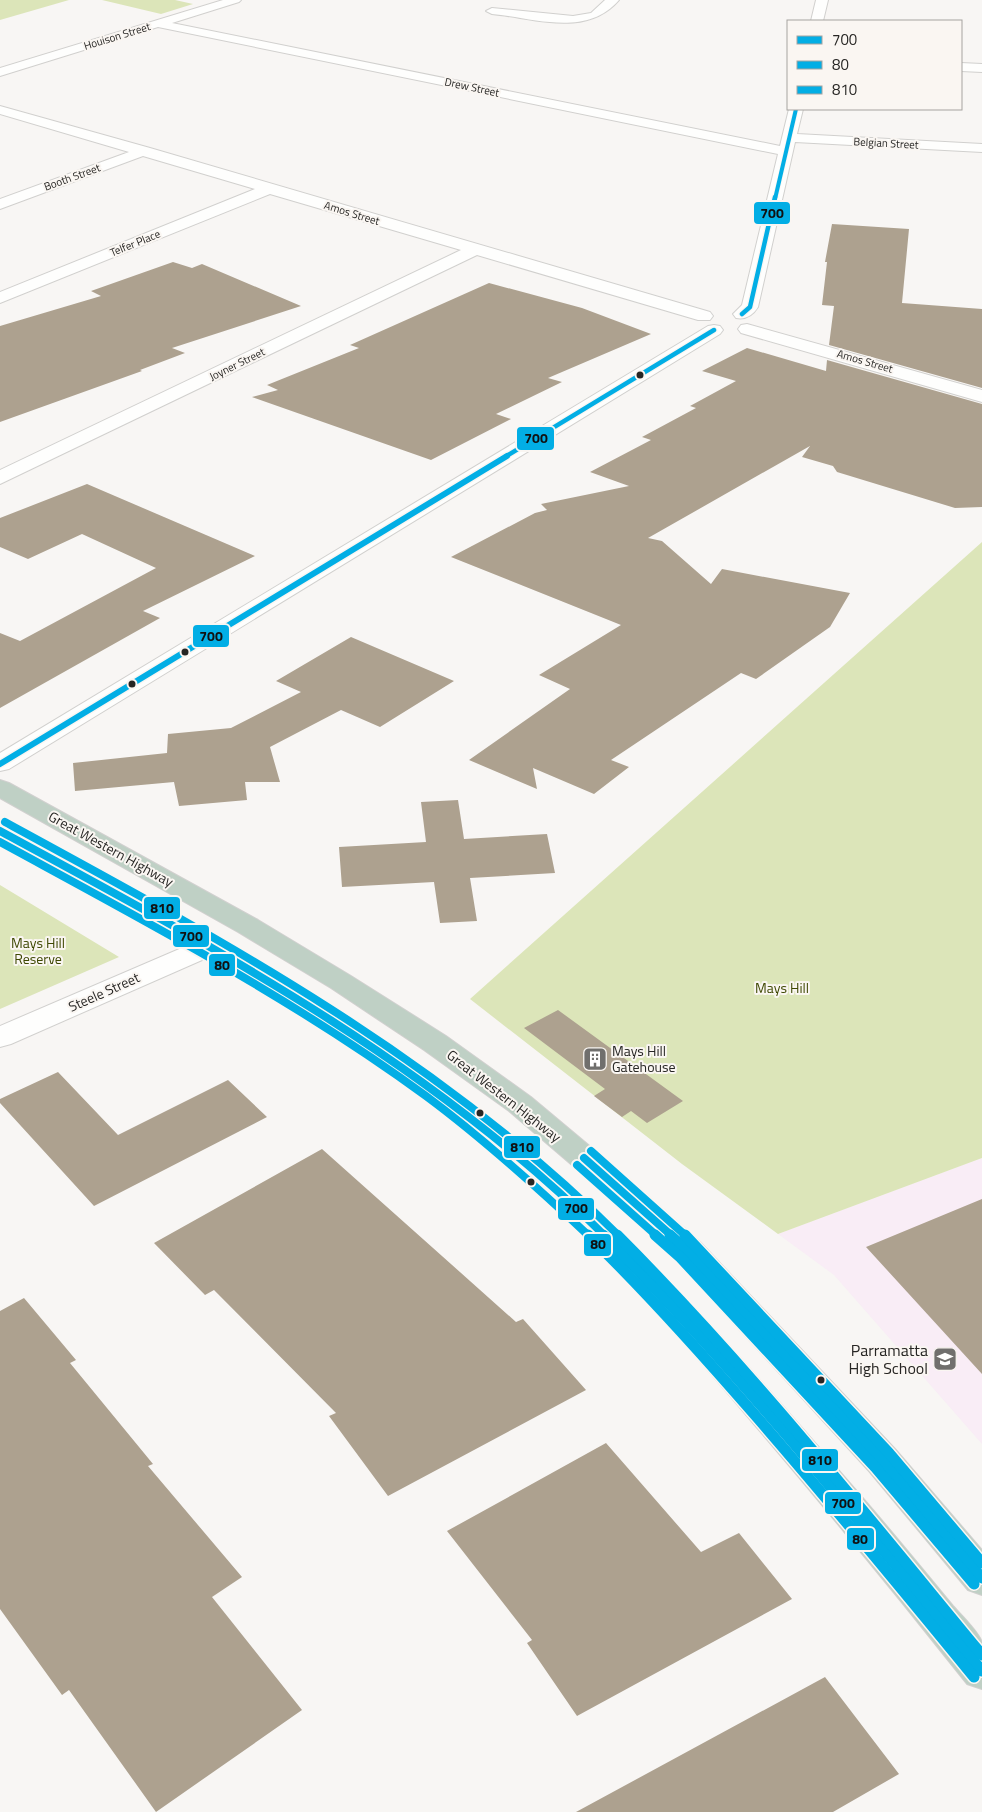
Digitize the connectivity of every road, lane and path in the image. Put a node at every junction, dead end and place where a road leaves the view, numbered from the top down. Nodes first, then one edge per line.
1 (235, 0) edge
2 (613, 0) edge
3 (822, 0) edge
4 (492, 11) dead end
5 (574, 19) junction
6 (817, 20) edge
7 (158, 24) junction
8 (585, 26) dead end
9 (962, 67) edge
10 (982, 68) edge
11 (0, 72) edge
12 (0, 110) edge
13 (796, 110) edge
14 (788, 144) junction
15 (982, 148) edge
16 (145, 151) junction
17 (270, 188) junction
18 (0, 204) edge
19 (474, 250) junction
20 (0, 298) edge
21 (726, 319) junction
22 (982, 396) edge
23 (0, 478) edge
24 (0, 764) edge
25 (0, 788) edge
26 (0, 831) edge
27 (208, 947) junction
28 (0, 1037) edge
29 (982, 1578) edge
30 (982, 1671) edge

1 - 7 street, Houison Street
2 - 5 street
3 - 6 street
4 - 5 street
5 - 8 street
7 - 11 street, Houison Street
7 - 14 street, Drew Street
9 - 10 street
12 - 16 street, Amos Street
13 - 14 street
14 - 15 street, Belgian Street
14 - 21 street
16 - 17 street, Amos Street
16 - 18 street, Booth Street
17 - 19 street, Amos Street
17 - 20 street, Telfer Place
19 - 21 street, Amos Street
19 - 23 street, Joyner Street
21 - 22 street, Amos Street
21 - 24 street
25 - 29 highway, Great Western Highway
26 - 27 highway
27 - 28 street, Steele Street
27 - 30 highway

